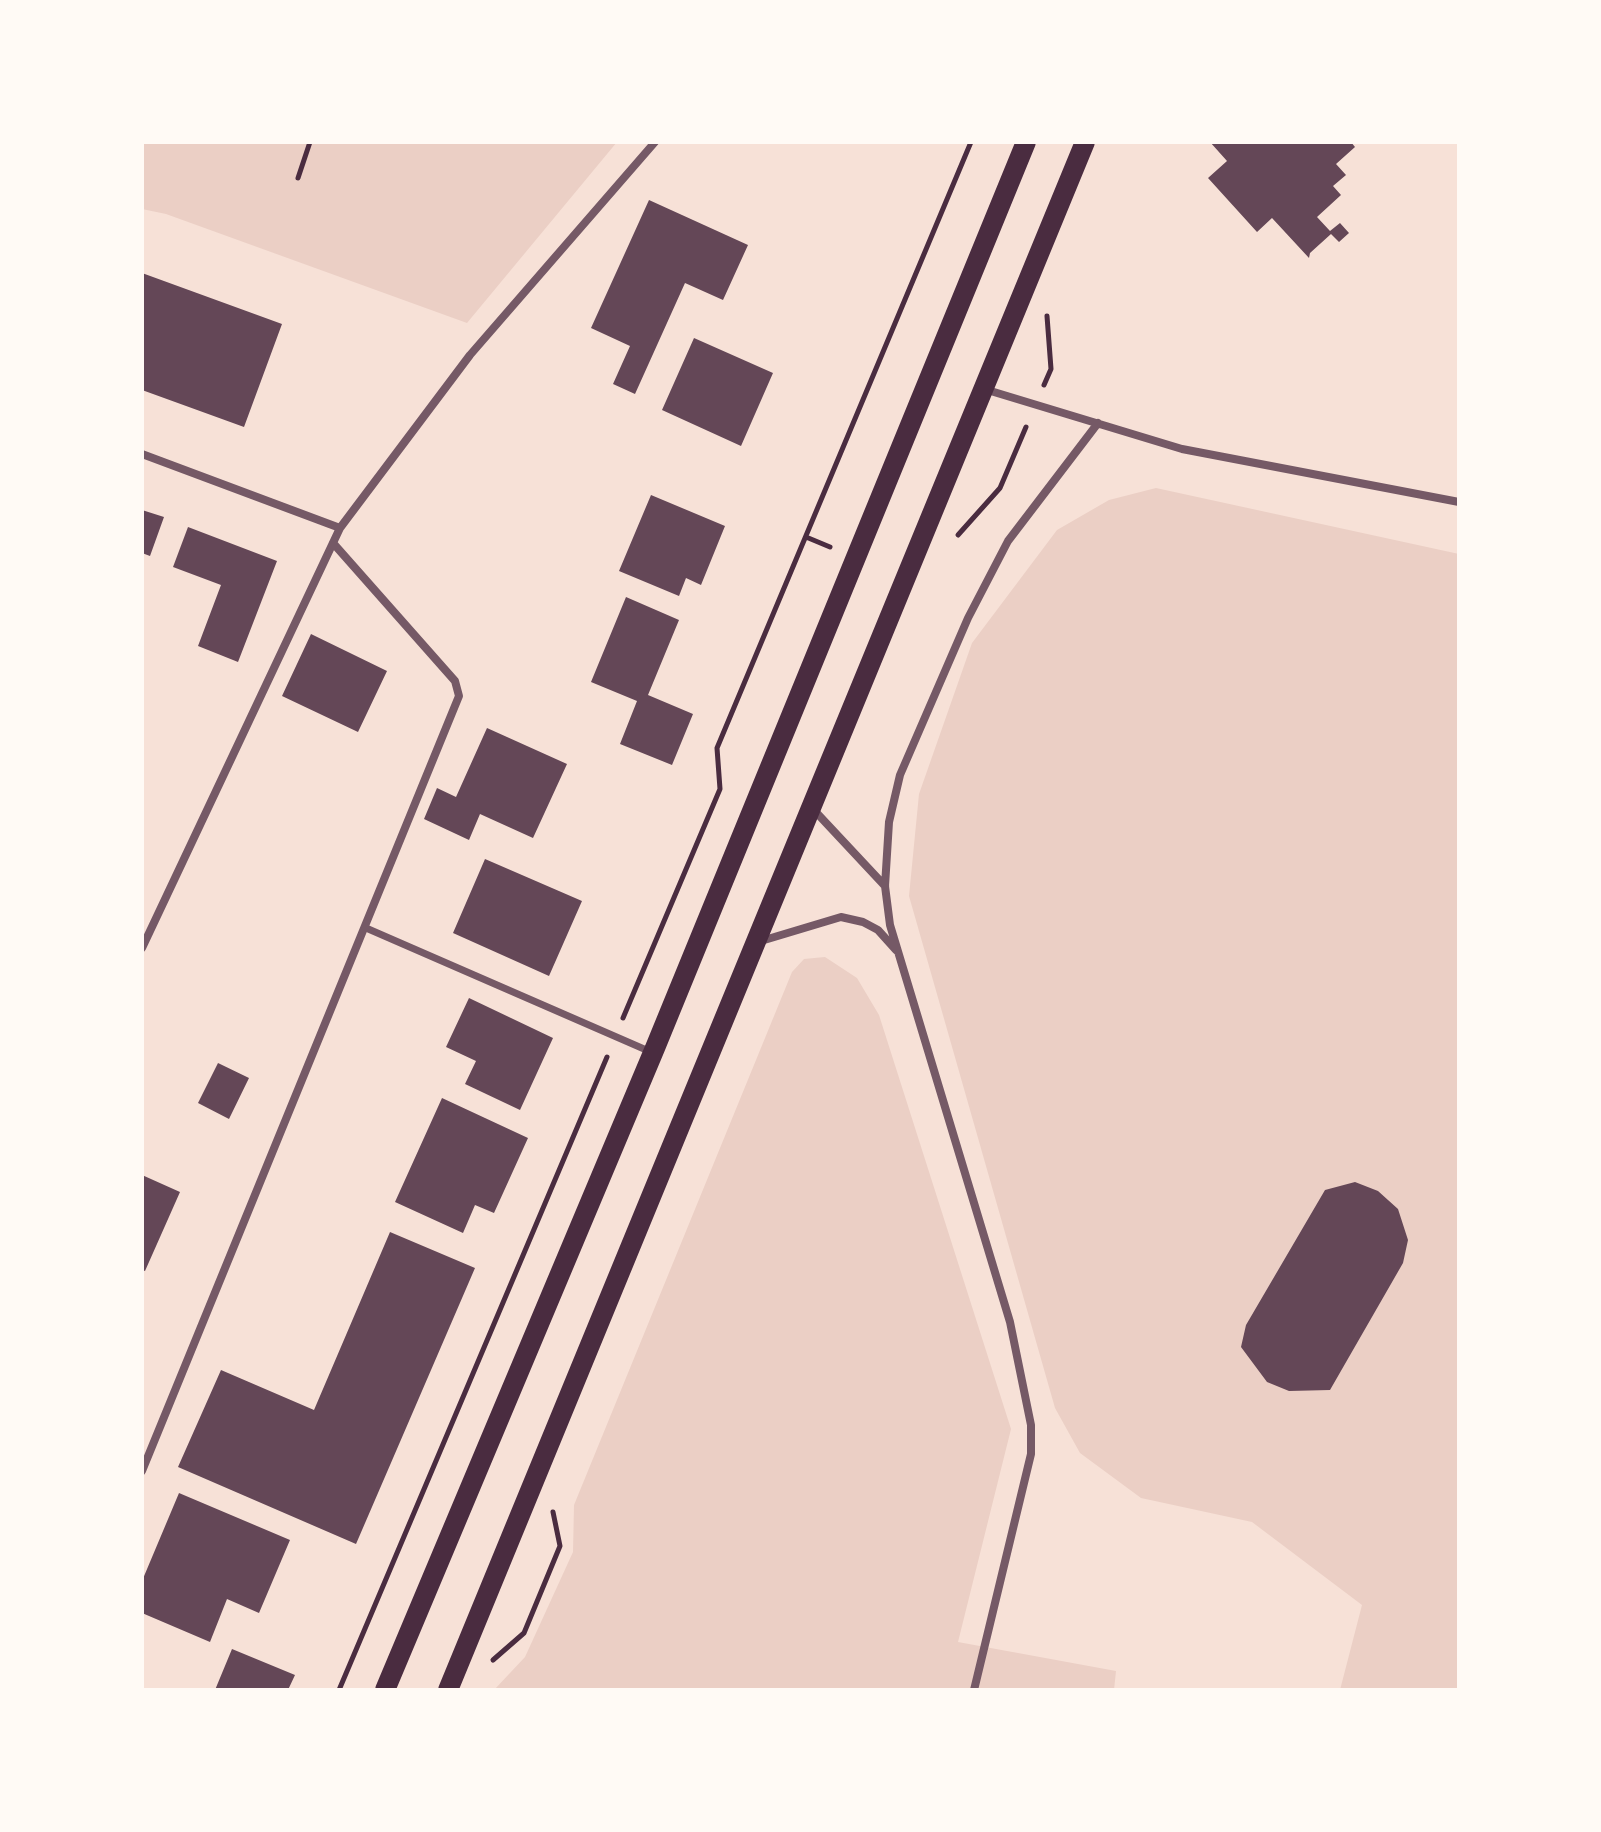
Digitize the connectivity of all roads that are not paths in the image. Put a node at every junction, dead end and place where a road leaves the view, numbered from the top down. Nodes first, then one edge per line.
1 (655, 142) edge
2 (1026, 142) edge
3 (1085, 142) edge
4 (983, 388) junction
5 (1098, 423) junction
6 (142, 454) edge
7 (1459, 502) edge
8 (340, 528) junction
9 (333, 543) junction
10 (813, 809) junction
11 (885, 886) junction
12 (366, 928) junction
13 (757, 943) junction
14 (142, 948) edge
15 (899, 953) junction
16 (653, 1053) junction
17 (142, 1471) edge
18 (385, 1690) edge
19 (448, 1690) edge
20 (974, 1690) edge

1 - 8 street
2 - 16 main road
3 - 4 main road
4 - 5 street
4 - 10 main road
5 - 7 street
5 - 11 street
6 - 8 street
8 - 9 street
9 - 12 street
9 - 14 street
10 - 11 street
10 - 13 main road
11 - 15 street
12 - 16 street
12 - 17 street
13 - 15 street
13 - 19 main road
15 - 20 street
16 - 18 main road

